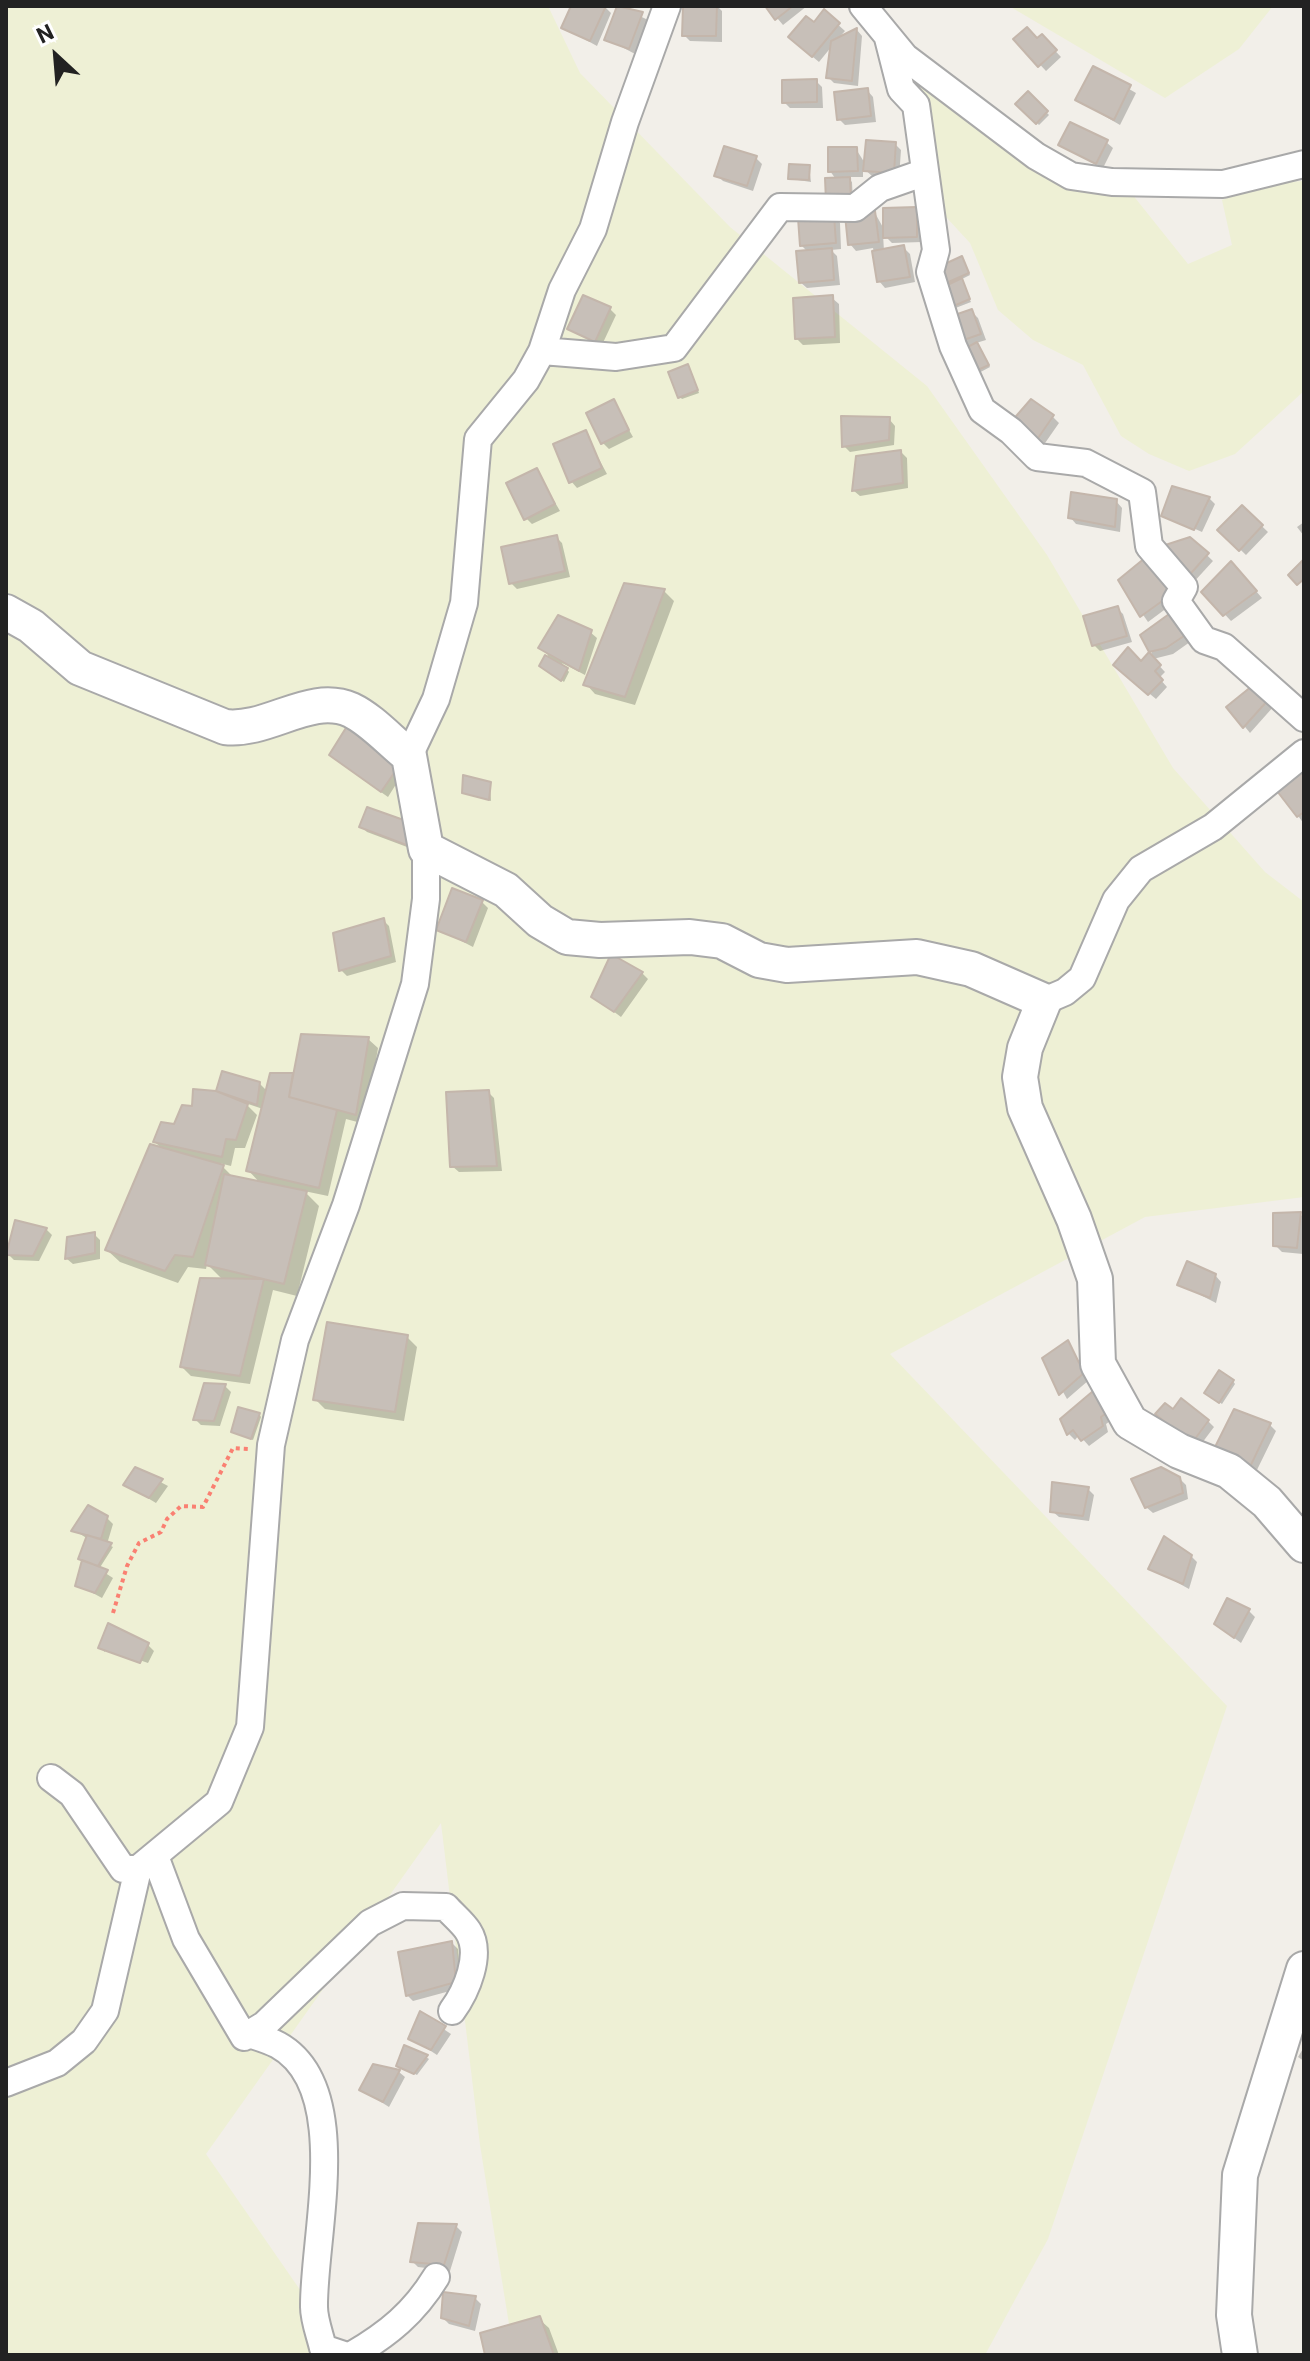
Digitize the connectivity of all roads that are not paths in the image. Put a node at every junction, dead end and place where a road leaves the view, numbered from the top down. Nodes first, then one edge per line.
1 (667, 6) edge
2 (863, 6) edge
3 (888, 38) junction
4 (1304, 164) edge
5 (923, 173) junction
6 (542, 351) junction
7 (6, 612) edge
8 (1304, 718) edge
9 (1304, 753) edge
10 (409, 756) junction
11 (426, 849) junction
12 (1044, 1001) junction
13 (1304, 1545) edge
14 (51, 1778) dead end
15 (146, 1863) junction
16 (1304, 1969) edge
17 (452, 2011) dead end
18 (249, 2034) junction
19 (6, 2083) edge
20 (436, 2277) dead end
21 (344, 2355) edge
22 (352, 2355) edge
23 (1240, 2355) edge

1 - 6 street
2 - 3 street
3 - 4 street
3 - 5 street
5 - 6 street
5 - 8 street
6 - 10 street
7 - 10 street
9 - 12 street
10 - 11 street
11 - 12 street
11 - 15 street
12 - 13 street
14 - 15 street
15 - 18 street
15 - 19 street
16 - 23 street
17 - 18 street
18 - 21 street
20 - 22 street

